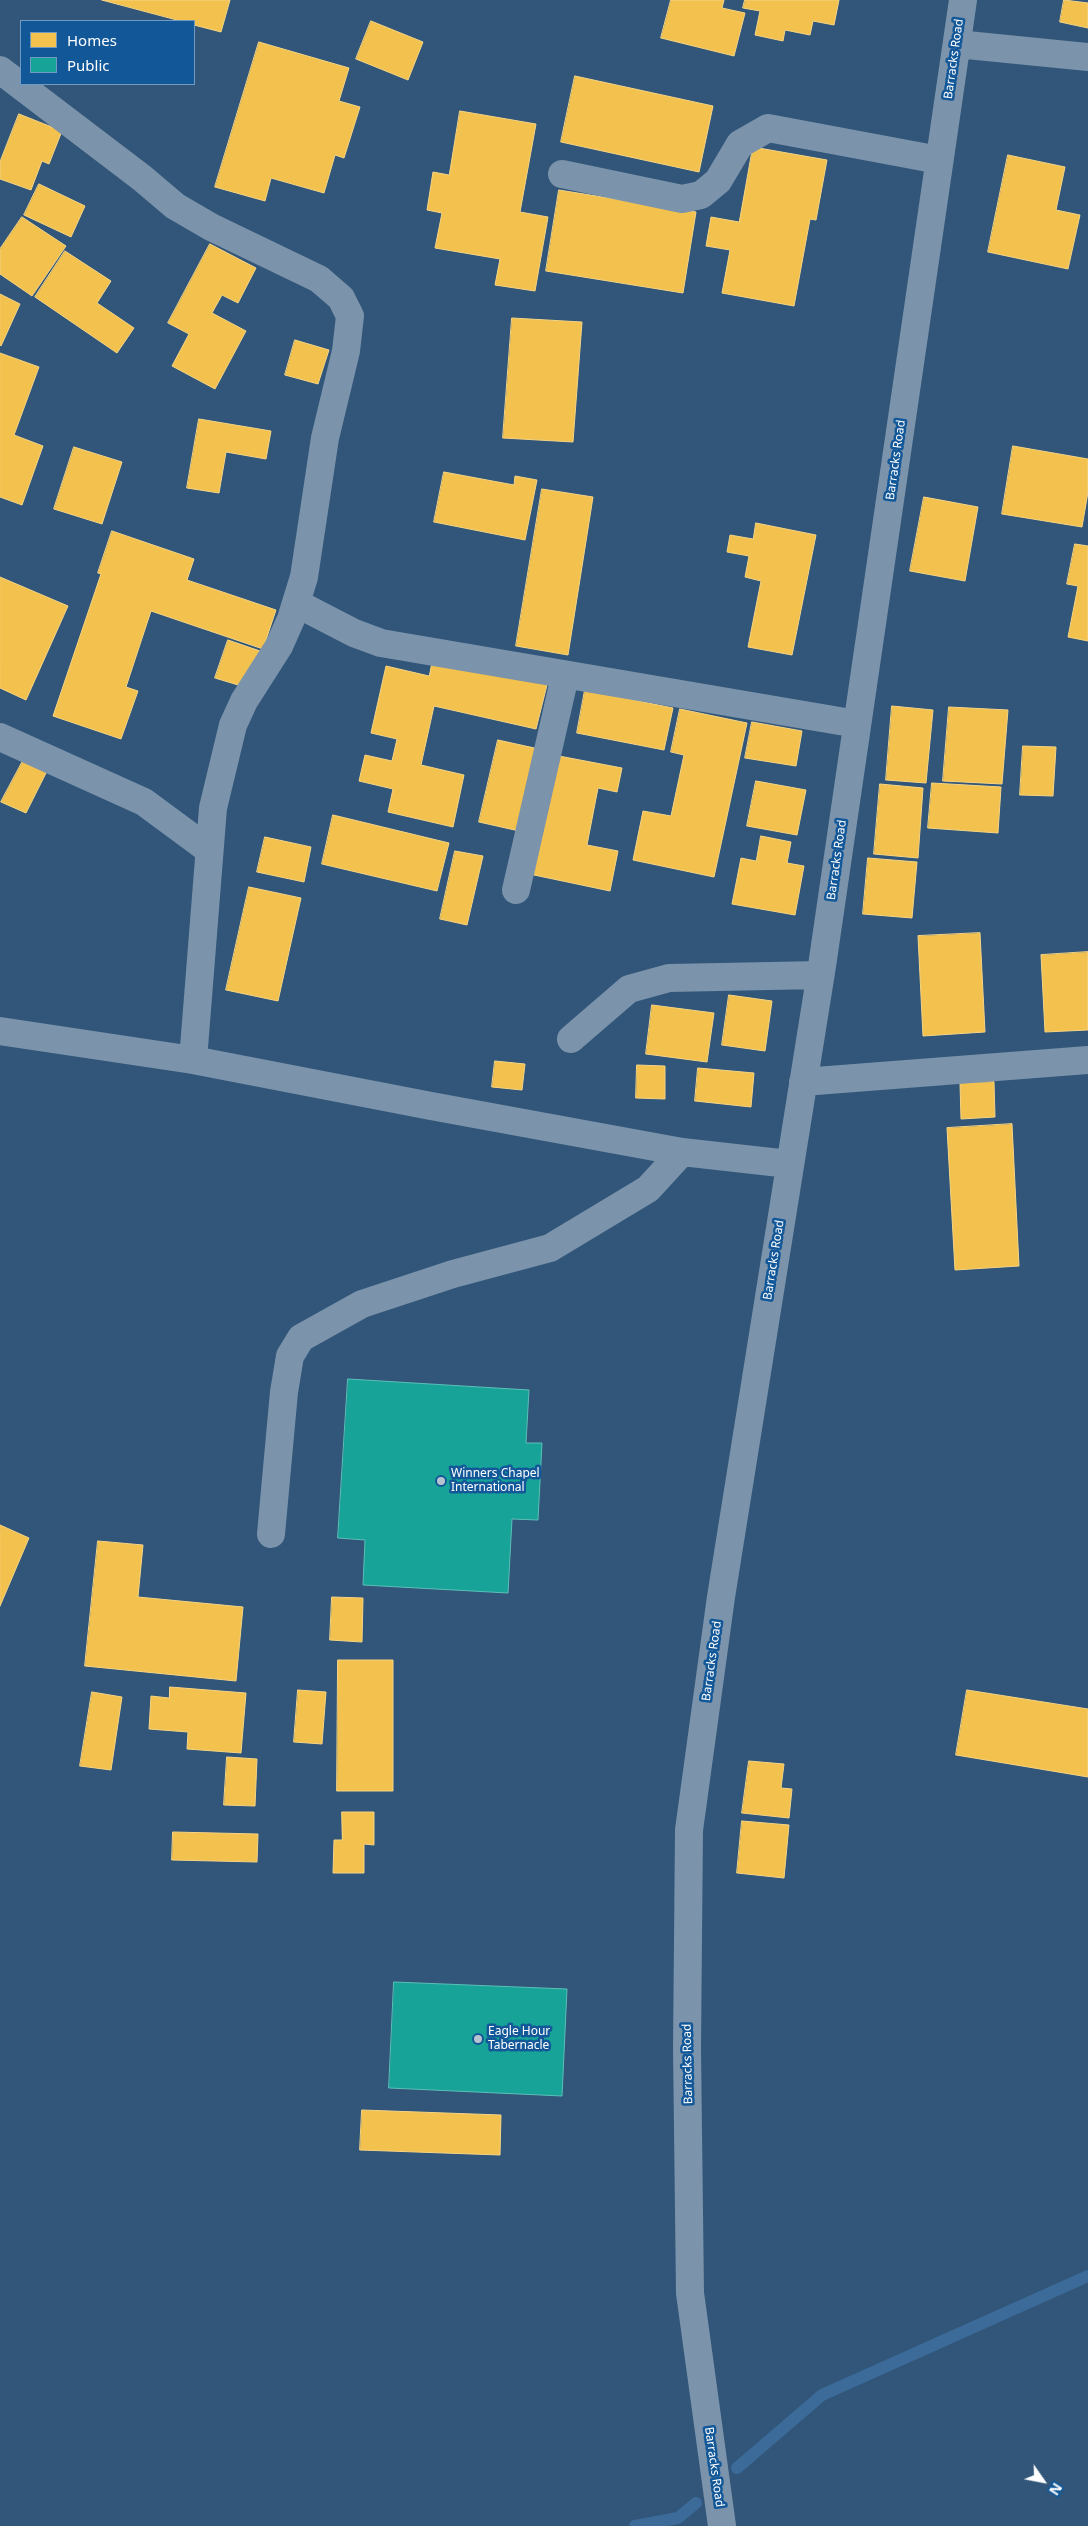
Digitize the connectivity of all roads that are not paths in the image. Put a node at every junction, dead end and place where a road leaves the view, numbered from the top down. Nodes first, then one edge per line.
1 (963, 0) edge
2 (957, 44) junction
3 (1088, 57) edge
4 (0, 70) edge
5 (939, 160) junction
6 (562, 174) dead end
7 (296, 603) junction
8 (565, 676) junction
9 (857, 724) junction
10 (0, 737) edge
11 (209, 850) junction
12 (516, 890) dead end
13 (820, 975) junction
14 (0, 1031) edge
15 (571, 1039) dead end
16 (193, 1060) junction
17 (1088, 1060) edge
18 (804, 1082) junction
19 (682, 1152) junction
20 (789, 1164) junction
21 (271, 1534) dead end
22 (722, 2526) edge

1 - 2 street, Barracks Road
2 - 3 street
2 - 5 street, Barracks Road
4 - 7 street
5 - 6 street
5 - 9 street, Barracks Road
7 - 8 street
7 - 11 street
8 - 9 street
8 - 12 street
9 - 13 street, Barracks Road
10 - 11 street
11 - 16 street
13 - 15 street
13 - 18 street, Barracks Road
14 - 16 street
16 - 19 street
17 - 18 street
18 - 20 street, Barracks Road
19 - 20 street
19 - 21 street
20 - 22 street, Barracks Road

